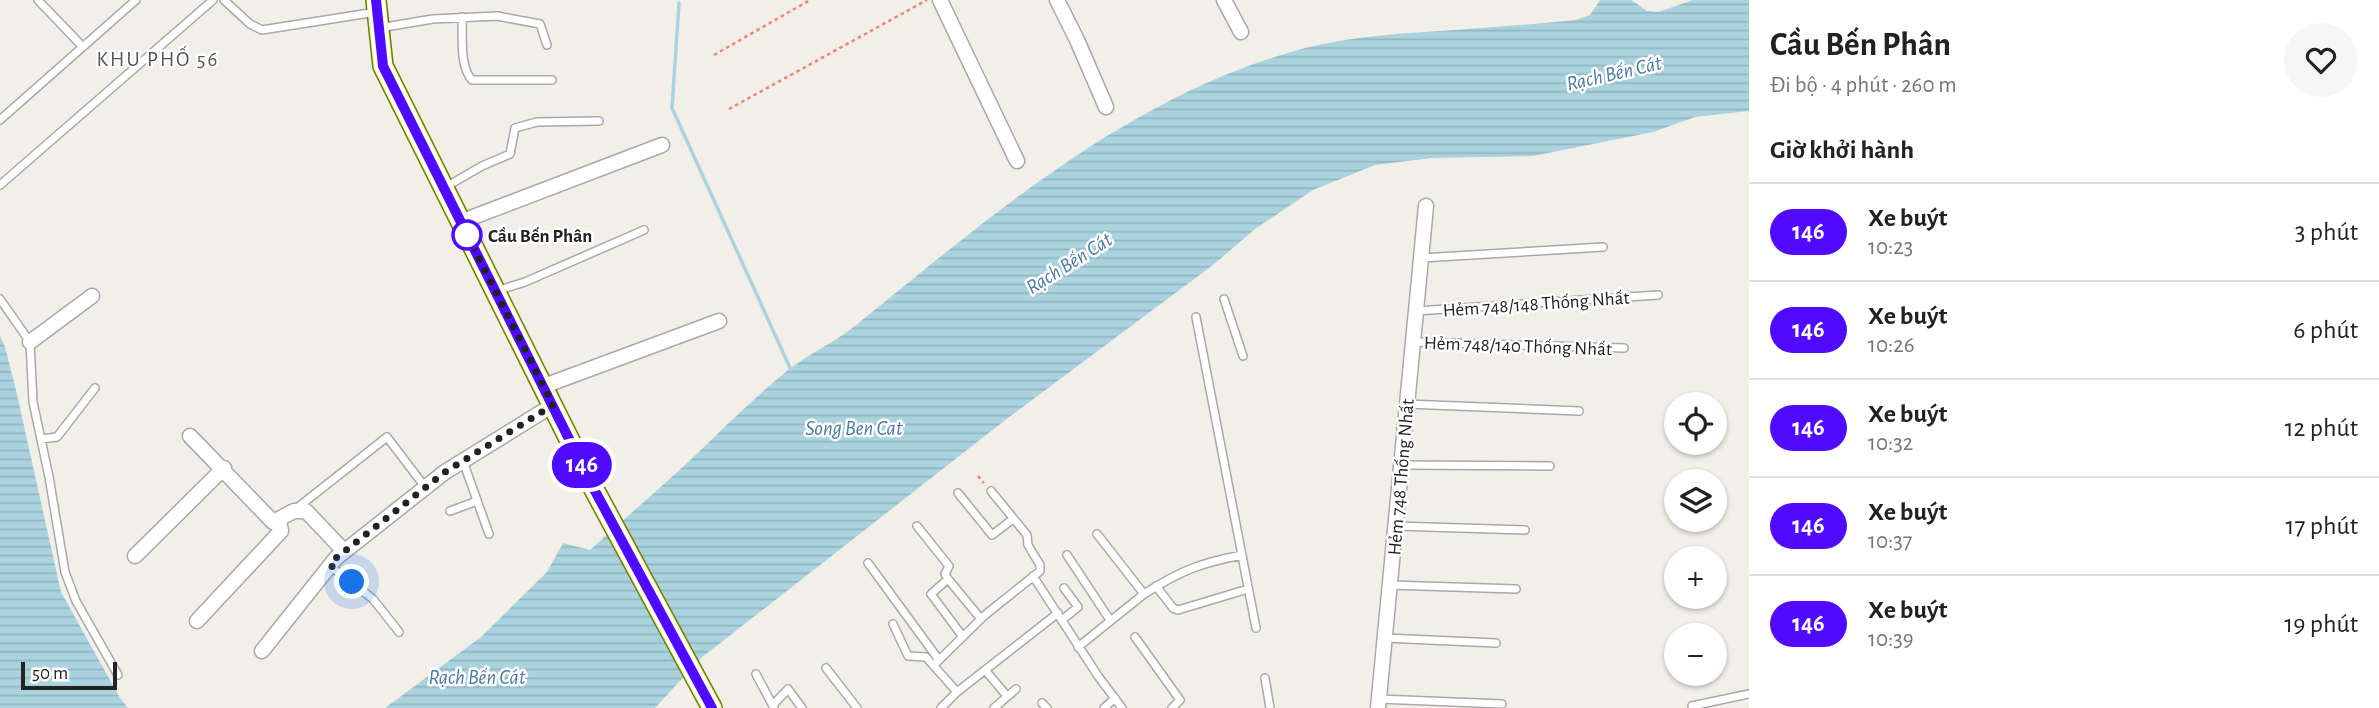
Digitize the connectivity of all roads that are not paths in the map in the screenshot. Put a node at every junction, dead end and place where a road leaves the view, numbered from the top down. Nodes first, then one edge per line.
1 (38, 0) edge
2 (136, 0) edge
3 (213, 0) edge
4 (224, 0) edge
5 (940, 0) edge
6 (1056, 0) edge
7 (1224, 0) edge
8 (377, 13) edge
9 (462, 17) junction
10 (1241, 32) dead end
11 (547, 45) dead end
12 (83, 47) junction
13 (552, 80) dead end
14 (1106, 107) dead end
15 (0, 120) edge
16 (599, 121) dead end
17 (662, 145) dead end
18 (1017, 161) dead end
19 (0, 185) edge
20 (443, 188) junction
21 (1426, 206) dead end
22 (460, 222) junction
23 (644, 230) dead end
24 (1603, 247) dead end
25 (1421, 252) junction
26 (496, 291) junction
27 (1658, 295) dead end
28 (92, 296) dead end
29 (0, 299) edge
30 (1224, 299) dead end
31 (1415, 311) junction
32 (1196, 317) dead end
33 (719, 321) dead end
34 (30, 342) junction
35 (1412, 342) junction
36 (1624, 348) dead end
37 (1243, 356) dead end
38 (544, 386) junction
39 (95, 388) dead end
40 (1406, 404) junction
41 (553, 405) junction
42 (1579, 411) dead end
43 (190, 436) dead end
44 (41, 439) junction
45 (463, 461) junction
46 (1401, 465) junction
47 (1550, 466) dead end
48 (224, 468) junction
49 (425, 488) junction
50 (990, 491) dead end
51 (958, 493) dead end
52 (477, 501) junction
53 (294, 511) junction
54 (450, 511) dead end
55 (1013, 519) junction
56 (279, 520) junction
57 (917, 526) dead end
58 (1395, 526) junction
59 (1525, 530) dead end
60 (489, 534) dead end
61 (1097, 534) dead end
62 (344, 551) junction
63 (1067, 555) dead end
64 (1242, 555) junction
65 (135, 556) dead end
66 (869, 563) dead end
67 (330, 565) junction
68 (1033, 576) junction
69 (948, 579) junction
70 (1390, 585) junction
71 (1156, 586) junction
72 (1064, 587) dead end
73 (1248, 589) junction
74 (1516, 589) dead end
75 (1144, 594) junction
76 (1060, 616) junction
77 (981, 619) junction
78 (1110, 620) junction
79 (197, 621) dead end
80 (892, 624) dead end
81 (1256, 628) dead end
82 (399, 632) dead end
83 (962, 637) junction
84 (1135, 637) dead end
85 (1385, 638) junction
86 (1496, 643) dead end
87 (1078, 647) junction
88 (262, 651) dead end
89 (936, 663) junction
90 (826, 667) dead end
91 (985, 670) junction
92 (756, 674) dead end
93 (118, 676) dead end
94 (1265, 678) dead end
95 (1016, 689) dead end
96 (957, 692) junction
97 (1749, 694) edge
98 (1007, 696) junction
99 (1115, 698) junction
100 (1378, 704) edge
101 (1502, 704) dead end
102 (774, 706) edge
103 (1486, 706) edge
104 (1692, 706) dead end
105 (712, 708) edge
106 (802, 708) edge
107 (857, 708) edge
108 (941, 708) edge
109 (994, 708) edge
110 (1104, 708) edge
111 (1122, 708) edge
112 (1171, 708) edge
113 (1268, 708) edge

1 - 12 lane
2 - 12 lane
3 - 19 lane
4 - 8 lane
5 - 18 street
6 - 14 street
7 - 10 street
8 - 9 lane
8 - 20 main road
9 - 11 lane
9 - 13 lane
12 - 15 lane
16 - 20 lane
17 - 22 street
20 - 22 main road
21 - 25 street, Hẻm 748 Thống Nhất
22 - 26 main road
23 - 26 lane
24 - 25 lane
25 - 31 street, Hẻm 748 Thống Nhất
26 - 38 main road
27 - 31 lane, Hẻm 748/148 Thống Nhất
28 - 34 street
29 - 34 lane
30 - 37 lane
31 - 35 street, Hẻm 748 Thống Nhất
32 - 64 lane
33 - 38 street
34 - 44 lane
35 - 36 lane, Hẻm 748/140 Thống Nhất
35 - 40 street, Hẻm 748 Thống Nhất
38 - 41 main road
39 - 44 lane
40 - 42 lane
40 - 46 street, Hẻm 748 Thống Nhất
41 - 45 street
41 - 105 main road
43 - 48 street
44 - 93 lane
45 - 49 street
45 - 52 lane
46 - 47 lane
46 - 58 street, Hẻm 748 Thống Nhất
48 - 56 street
48 - 65 street
49 - 53 lane
49 - 62 street
50 - 55 lane
51 - 55 lane
52 - 54 lane
52 - 60 lane
53 - 56 street
53 - 62 street
55 - 68 lane
56 - 79 street
57 - 69 lane
58 - 59 lane
58 - 70 street, Hẻm 748 Thống Nhất
61 - 75 lane
62 - 67 street
63 - 78 lane
64 - 71 lane
64 - 73 lane
66 - 89 lane
67 - 82 lane
67 - 88 street
68 - 76 lane
68 - 77 lane
69 - 77 lane
69 - 83 lane
70 - 74 lane
70 - 85 street, Hẻm 748 Thống Nhất
71 - 73 lane
71 - 75 lane
72 - 76 lane
73 - 81 lane
75 - 78 lane
76 - 87 lane
76 - 91 lane
77 - 83 lane
78 - 87 lane
80 - 89 lane
83 - 89 lane
84 - 112 lane
85 - 86 lane
85 - 100 street, Hẻm 748 Thống Nhất
87 - 99 lane
89 - 96 lane
90 - 107 lane
91 - 96 lane
91 - 98 lane
92 - 102 lane
94 - 113 lane
95 - 98 lane
96 - 108 lane
97 - 104 lane
98 - 109 lane
99 - 110 lane
99 - 111 lane
100 - 103 lane
101 - 103 lane
102 - 106 lane

